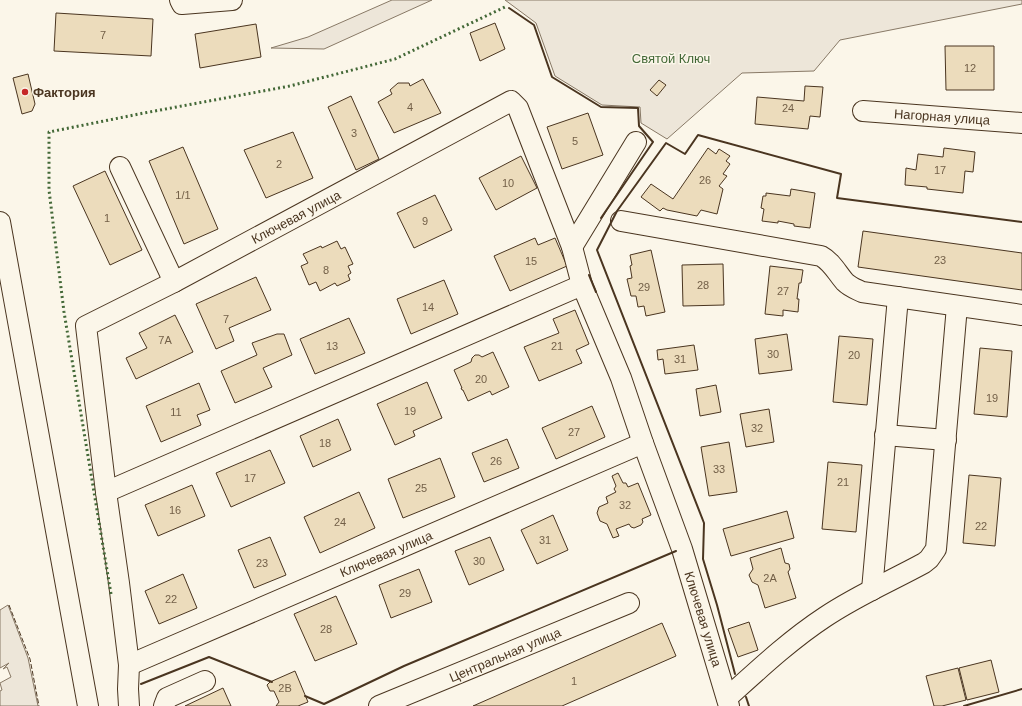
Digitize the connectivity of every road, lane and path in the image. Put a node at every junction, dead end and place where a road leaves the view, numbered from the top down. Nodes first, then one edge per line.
1 (180, 0) edge
2 (232, 0) edge
3 (863, 111) dead end
4 (1022, 123) edge
5 (636, 142) dead end
6 (120, 167) dead end
7 (621, 221) dead end
8 (0, 222) edge
9 (572, 247) junction
10 (174, 282) junction
11 (582, 285) junction
12 (898, 297) junction
13 (957, 306) junction
14 (1022, 315) edge
15 (885, 435) junction
16 (946, 440) junction
17 (643, 443) junction
18 (106, 492) junction
19 (872, 590) junction
20 (630, 603) dead end
21 (129, 665) junction
22 (205, 681) dead end
23 (728, 702) edge
24 (388, 704) edge
25 (88, 706) edge
26 (129, 706) edge
27 (164, 706) edge

1 - 2 street
3 - 4 street, Нагорная улица
5 - 9 street
6 - 10 street
7 - 12 street
8 - 25 street
9 - 10 street, Ключевая улица
9 - 11 street, Ключевая улица
10 - 18 street, Ключевая улица
11 - 17 street, Ключевая улица
11 - 18 street
12 - 13 street
12 - 15 street
13 - 14 street
13 - 16 street
15 - 16 street
15 - 19 street
16 - 19 street
17 - 21 street, Ключевая улица
17 - 23 street, Ключевая улица
18 - 21 street, Ключевая улица
19 - 23 street
20 - 24 street, Центральная улица
21 - 26 street, Ключевая улица
22 - 27 street

